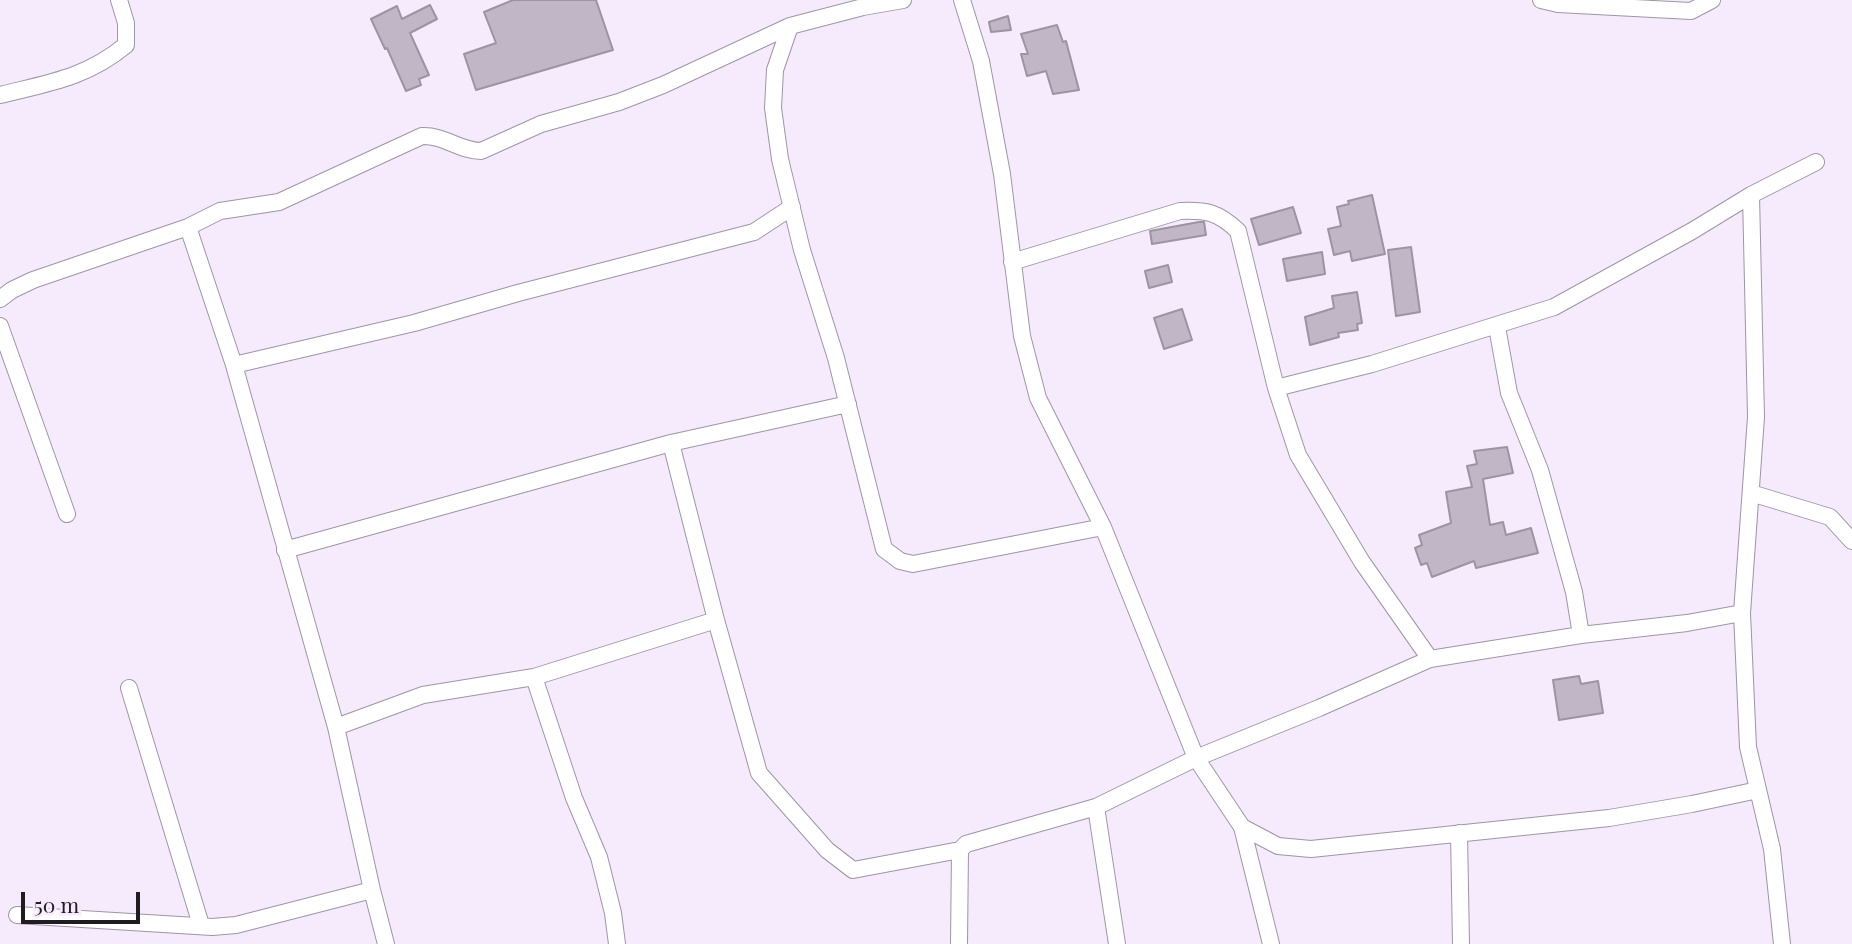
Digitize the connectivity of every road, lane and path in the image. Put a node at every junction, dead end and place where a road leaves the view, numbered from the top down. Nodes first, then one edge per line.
1 (119, 0) edge
2 (903, 0) edge
3 (962, 0) edge
4 (1541, 0) edge
5 (1712, 0) edge
6 (790, 26) junction
7 (0, 95) edge
8 (1816, 162) dead end
9 (1751, 195) junction
10 (792, 207) junction
11 (188, 227) junction
12 (1012, 262) junction
13 (0, 299) edge
14 (0, 326) edge
15 (1497, 327) junction
16 (234, 365) junction
17 (1276, 388) junction
18 (848, 404) junction
19 (671, 443) junction
20 (1751, 492) junction
21 (67, 514) dead end
22 (1103, 527) junction
23 (1852, 541) edge
24 (285, 550) junction
25 (1742, 613) junction
26 (716, 620) junction
27 (1581, 635) junction
28 (1430, 659) junction
29 (534, 677) junction
30 (129, 688) dead end
31 (336, 727) junction
32 (1196, 758) junction
33 (1758, 790) junction
34 (1096, 807) junction
35 (1242, 827) junction
36 (1459, 833) junction
37 (960, 850) junction
38 (372, 890) junction
39 (17, 915) dead end
40 (201, 926) junction
41 (386, 944) edge
42 (617, 944) edge
43 (959, 944) edge
44 (1117, 944) edge
45 (1271, 944) edge
46 (1461, 944) edge
47 (1782, 944) edge

1 - 7 street
2 - 6 street
3 - 12 street
4 - 5 street
6 - 10 street
6 - 11 street
8 - 9 street
9 - 15 street
9 - 20 street
10 - 16 street
10 - 18 street
11 - 13 street
11 - 16 street
12 - 17 street
12 - 22 street
14 - 21 street
15 - 17 street
15 - 27 street
16 - 24 street
17 - 28 street
18 - 19 street
18 - 22 street
19 - 24 street
19 - 26 street
20 - 23 street
20 - 25 street
22 - 32 street
24 - 31 street
25 - 27 street
25 - 33 street
26 - 29 street
26 - 37 street
27 - 28 street
28 - 32 street
29 - 31 street
29 - 42 street
30 - 40 street
31 - 38 street
32 - 34 street
32 - 35 street
33 - 36 street
33 - 47 street
34 - 37 street
34 - 44 street
35 - 36 street
35 - 45 street
36 - 46 street
37 - 43 street
38 - 40 street
38 - 41 street
39 - 40 street

